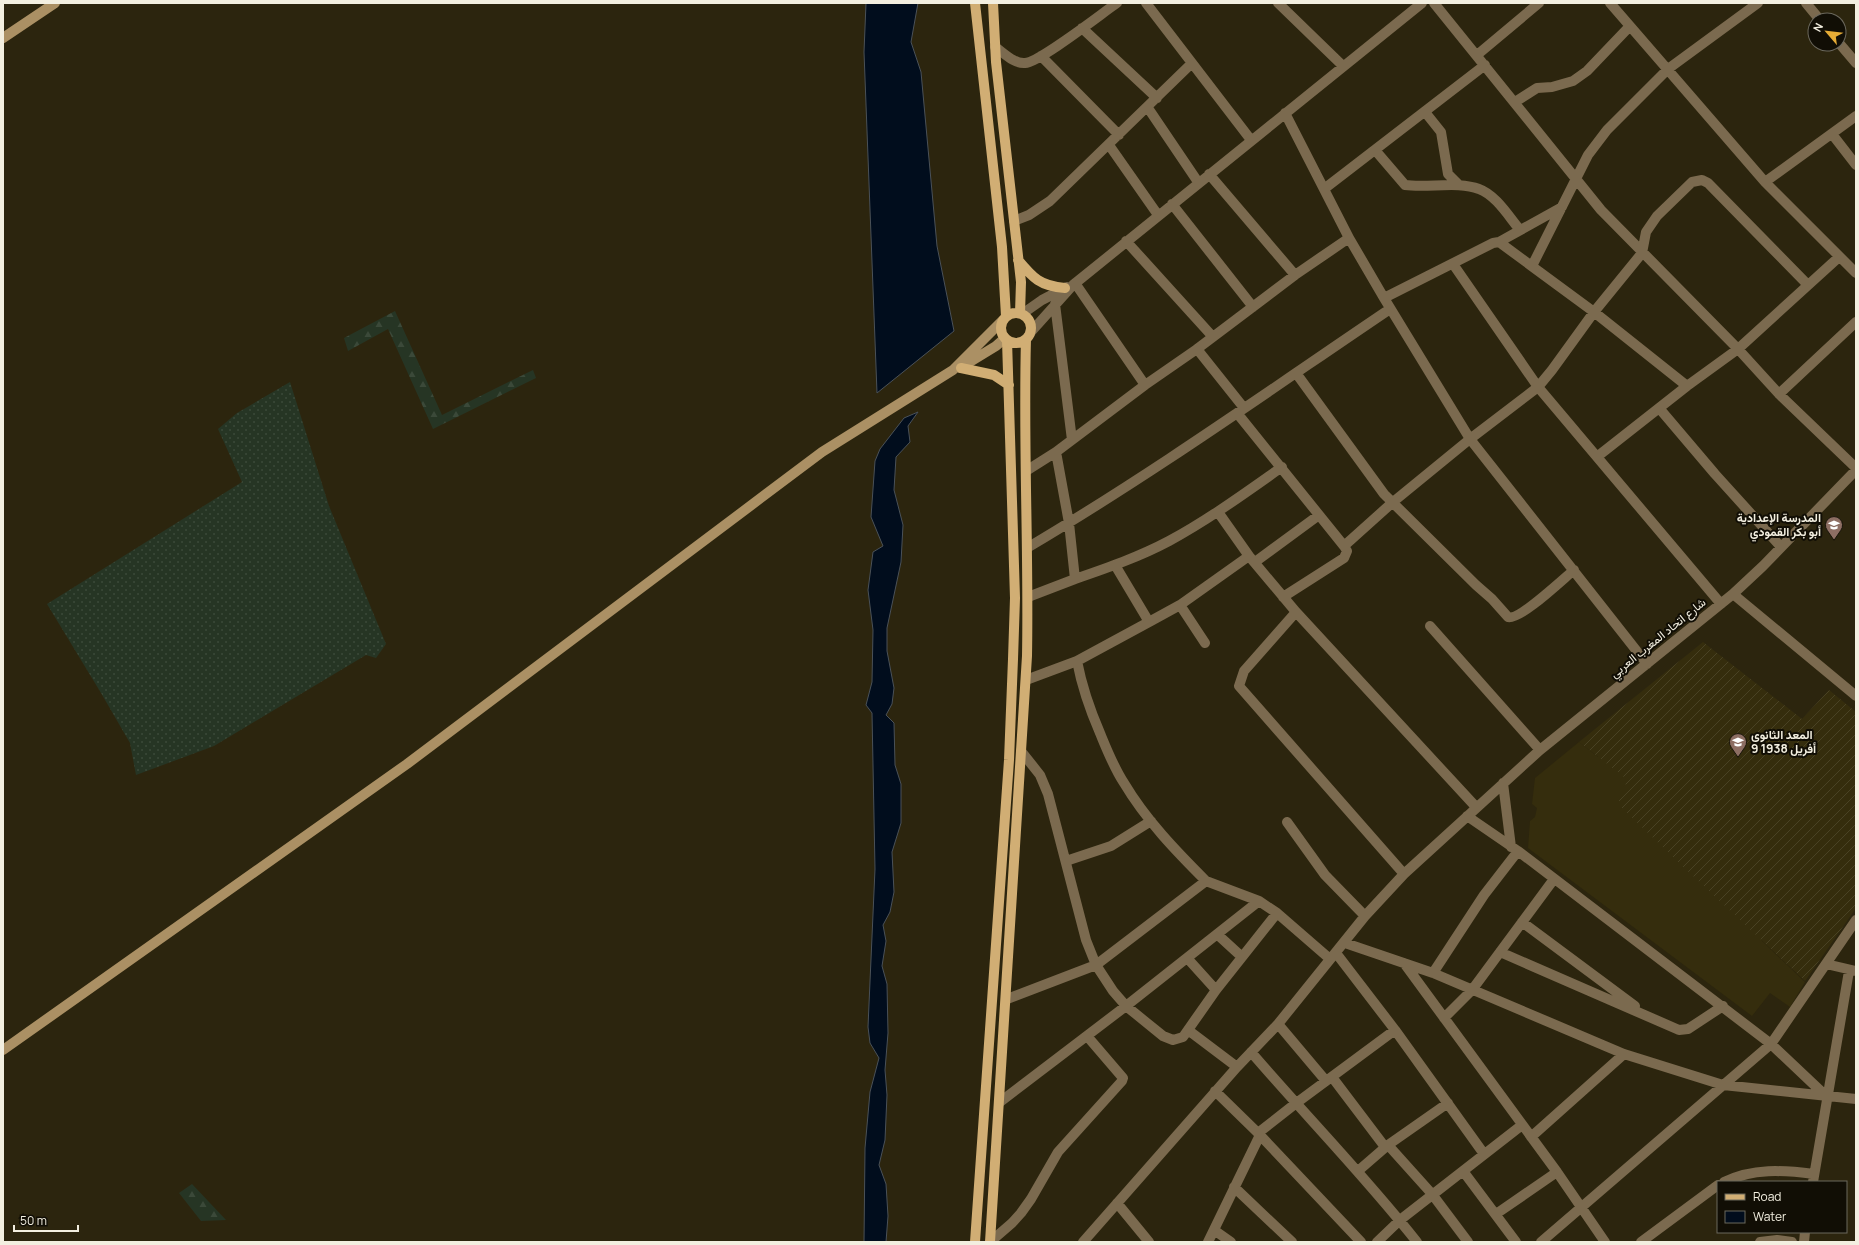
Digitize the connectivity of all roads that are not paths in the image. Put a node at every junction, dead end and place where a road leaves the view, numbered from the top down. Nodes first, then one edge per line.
1 (55, 3) edge
2 (975, 3) edge
3 (993, 3) edge
4 (1117, 3) edge
5 (1146, 3) edge
6 (1278, 3) edge
7 (1422, 3) edge
8 (1434, 3) edge
9 (1539, 3) edge
10 (1610, 3) edge
11 (1758, 3) edge
12 (1806, 3) edge
13 (1813, 12) edge
14 (1630, 26) junction
15 (1082, 28) junction
16 (3, 38) edge
17 (995, 48) junction
18 (1847, 52) edge
19 (1477, 55) junction
20 (1041, 56) junction
21 (1856, 63) edge
22 (1191, 64) junction
23 (1343, 66) junction
24 (1485, 66) junction
25 (1668, 69) junction
26 (1158, 98) junction
27 (1515, 102) junction
28 (1148, 108) junction
29 (1424, 112) junction
30 (1286, 113) junction
31 (1856, 116) edge
32 (1832, 134) junction
33 (1119, 135) junction
34 (1251, 140) junction
35 (1109, 145) junction
36 (1375, 150) junction
37 (1856, 165) edge
38 (1209, 174) junction
39 (1576, 177) junction
40 (1198, 182) junction
41 (1765, 182) junction
42 (1459, 185) junction
43 (1324, 189) junction
44 (1172, 204) junction
45 (1562, 207) junction
46 (1158, 215) junction
47 (1014, 221) junction
48 (1520, 230) junction
49 (1349, 238) junction
50 (1126, 241) junction
51 (1499, 242) junction
52 (1642, 253) junction
53 (1840, 258) junction
54 (1018, 260) junction
55 (1453, 264) junction
56 (1532, 266) junction
57 (1856, 273) edge
58 (1295, 275) junction
59 (1071, 285) junction
60 (1808, 285) junction
61 (1384, 298) junction
62 (1055, 304) junction
63 (1253, 307) junction
64 (1390, 309) junction
65 (1594, 312) junction
66 (1021, 313) junction
67 (1004, 319) junction
68 (1856, 322) edge
69 (1028, 336) junction
70 (1213, 337) junction
71 (1006, 339) junction
72 (1196, 349) junction
73 (1738, 349) junction
74 (957, 369) junction
75 (1296, 373) junction
76 (1009, 385) junction
77 (1145, 385) junction
78 (1538, 386) junction
79 (1687, 386) junction
80 (1779, 394) junction
81 (1659, 408) junction
82 (1241, 411) junction
83 (1470, 439) junction
84 (1072, 440) junction
85 (1056, 452) junction
86 (1598, 456) junction
87 (1282, 467) junction
88 (1856, 469) edge
89 (1026, 472) junction
90 (1393, 502) junction
91 (1218, 512) junction
92 (1319, 515) junction
93 (1069, 523) junction
94 (1344, 546) junction
95 (1781, 547) junction
96 (1027, 548) junction
97 (1252, 559) junction
98 (1115, 565) junction
99 (1574, 570) junction
100 (1075, 579) junction
101 (1733, 594) junction
102 (1028, 597) junction
103 (1283, 597) junction
104 (1721, 604) junction
105 (1180, 605) junction
106 (1296, 612) junction
107 (1149, 622) junction
108 (1430, 626) dead end
109 (1205, 643) dead end
110 (1077, 661) junction
111 (1647, 664) junction
112 (1026, 680) junction
113 (1856, 696) edge
114 (1022, 750) junction
115 (1540, 750) junction
116 (1503, 783) junction
117 (1476, 807) junction
118 (1467, 816) junction
119 (1151, 822) junction
120 (1287, 822) dead end
121 (1515, 849) junction
122 (1066, 861) junction
123 (1404, 874) junction
124 (1554, 879) junction
125 (1206, 881) junction
126 (1259, 901) junction
127 (1277, 914) junction
128 (1365, 916) junction
129 (1856, 920) edge
130 (1522, 922) junction
131 (1218, 935) junction
132 (1345, 943) junction
133 (1500, 952) junction
134 (1333, 956) junction
135 (1242, 957) junction
136 (1188, 959) junction
137 (1404, 963) junction
138 (1826, 964) junction
139 (1096, 965) junction
140 (1853, 971) edge
141 (1433, 973) junction
142 (1216, 990) junction
143 (1472, 990) junction
144 (1006, 999) junction
145 (1126, 1006) junction
146 (1723, 1006) junction
147 (1648, 1016) junction
148 (1444, 1018) junction
149 (1278, 1024) junction
150 (1188, 1030) junction
151 (1396, 1030) junction
152 (1087, 1036) junction
153 (1771, 1044) junction
154 (3, 1050) edge
155 (1251, 1052) junction
156 (1624, 1054) junction
157 (1237, 1067) junction
158 (1329, 1079) junction
159 (1723, 1085) junction
160 (1215, 1091) junction
161 (1827, 1097) junction
162 (1856, 1099) edge
163 (1000, 1102) junction
164 (1448, 1103) junction
165 (1295, 1104) junction
166 (1522, 1125) junction
167 (1259, 1134) junction
168 (1531, 1137) junction
169 (1387, 1146) junction
170 (1484, 1154) junction
171 (1358, 1171) junction
172 (1463, 1171) junction
173 (1557, 1172) junction
174 (1813, 1178) edge
175 (1727, 1181) edge
176 (1717, 1186) edge
177 (1234, 1187) junction
178 (1432, 1194) junction
179 (1117, 1203) junction
180 (1580, 1208) junction
181 (1496, 1214) junction
182 (1400, 1220) junction
183 (1214, 1230) junction
184 (1546, 1240) edge
185 (975, 1242) edge
186 (990, 1242) edge
187 (1083, 1242) edge
188 (1149, 1242) edge
189 (1208, 1242) edge
190 (1231, 1242) edge
191 (1292, 1242) edge
192 (1361, 1242) edge
193 (1377, 1242) edge
194 (1417, 1242) edge
195 (1468, 1242) edge
196 (1516, 1242) edge
197 (1605, 1242) edge
198 (1641, 1242) edge
199 (1760, 1242) edge
200 (1792, 1242) edge

1 - 16 street
2 - 67 main road
3 - 17 main road
4 - 15 street
5 - 22 street
6 - 23 street
7 - 23 street
8 - 19 street
9 - 19 street
10 - 14 street
11 - 25 street
12 - 13 street
14 - 25 street
14 - 27 street
15 - 20 street
15 - 26 street
17 - 20 street
17 - 47 main road
18 - 21 street
19 - 24 street
20 - 33 street
22 - 26 street
22 - 34 street
23 - 30 street
24 - 27 street
24 - 29 street
25 - 39 street
25 - 41 street
26 - 28 street
27 - 39 street
28 - 33 street
28 - 40 street
29 - 36 street
29 - 42 street
30 - 34 street
30 - 43 street
31 - 32 street
32 - 37 street
32 - 41 street
33 - 35 street
34 - 38 street
35 - 46 street
35 - 47 street
36 - 42 street
36 - 43 street
38 - 40 street
38 - 58 street
39 - 45 street
39 - 52 street
40 - 44 street
41 - 53 street
42 - 48 street
43 - 49 street
44 - 46 street
44 - 63 street
45 - 48 street
45 - 56 street
46 - 50 street
47 - 54 main road
48 - 51 street
49 - 58 street
49 - 61 street
50 - 59 street
50 - 70 street
51 - 55 street
51 - 56 street
52 - 60 street
52 - 65 street
52 - 73 street
53 - 57 street
53 - 60 street
54 - 59 main road
54 - 66 main road
55 - 61 street
55 - 78 street
56 - 65 street
58 - 63 street
59 - 62 street
59 - 66 street
59 - 77 street
60 - 73 street
61 - 64 street
62 - 69 street
62 - 84 street
63 - 70 street
64 - 75 street
64 - 83 street
65 - 78 street
65 - 79 street
66 - 67 main road
66 - 69 main road
67 - 71 main road
67 - 74 street
68 - 80 street
69 - 71 main road
69 - 89 main road
70 - 72 street
71 - 74 street
71 - 76 main road
72 - 77 street
72 - 82 street
73 - 79 street
73 - 80 street
74 - 76 main road
74 - 154 street
75 - 82 street
75 - 90 street
76 - 185 main road
77 - 84 street
78 - 83 street
78 - 86 street
79 - 81 street
80 - 88 street
81 - 86 street
81 - 95 street
82 - 87 street
82 - 93 street
83 - 90 street
83 - 99 street
84 - 85 street
85 - 89 street
85 - 93 street
86 - 104 street
87 - 91 street
87 - 92 street
88 - 95 street, شارع اتحاد المغرب العربي
89 - 96 main road
90 - 94 street
90 - 99 street
91 - 97 street
91 - 98 street
92 - 94 street
92 - 97 street
93 - 96 street
93 - 100 street
94 - 103 street
95 - 101 street, شارع اتحاد المغرب العربي
96 - 102 main road
97 - 103 street
97 - 105 street
98 - 100 street
98 - 107 street
99 - 111 street
100 - 102 street
101 - 104 street, شارع اتحاد المغرب العربي
101 - 113 street
102 - 112 main road
103 - 106 street
104 - 111 street, شارع اتحاد المغرب العربي
105 - 107 street
105 - 109 street
106 - 117 street
106 - 123 street
107 - 110 street
108 - 115 street
110 - 112 street
110 - 119 street
111 - 115 street, شارع اتحاد المغرب العربي
112 - 114 main road
114 - 122 street
114 - 144 main road
115 - 116 street, شارع اتحاد المغرب العربي
116 - 117 street, شارع اتحاد المغرب العربي
116 - 121 street
117 - 118 street, شارع اتحاد المغرب العربي
118 - 121 street
118 - 123 street, شارع اتحاد المغرب العربي
119 - 122 street
119 - 125 street
120 - 128 street
121 - 124 street
121 - 141 street
122 - 139 street
123 - 128 street, شارع اتحاد المغرب العربي
124 - 130 street
124 - 146 street
125 - 126 street
125 - 139 street
126 - 127 street
126 - 131 street
127 - 134 street
127 - 135 street
128 - 132 street, شارع اتحاد المغرب العربي
129 - 138 street
130 - 133 street
130 - 147 street
131 - 135 street
131 - 136 street
132 - 134 street, شارع اتحاد المغرب العربي
132 - 137 street
133 - 143 street
133 - 147 street
134 - 149 street, شارع اتحاد المغرب العربي
134 - 151 street
135 - 142 street
136 - 142 street
136 - 145 street
137 - 141 street
137 - 148 street
138 - 140 street
138 - 153 street
139 - 144 street
139 - 145 street
140 - 161 street
141 - 143 street
142 - 150 street
143 - 148 street
143 - 156 street
144 - 163 main road
145 - 150 street
145 - 152 street
146 - 147 street
146 - 153 street
148 - 166 street
149 - 155 street, شارع اتحاد المغرب العربي
149 - 158 street
150 - 157 street
151 - 158 street
151 - 164 street
152 - 163 street
152 - 186 street
153 - 159 street
153 - 161 street
155 - 157 street, شارع اتحاد المغرب العربي
155 - 165 street
156 - 159 street
156 - 168 street
157 - 160 street, شارع اتحاد المغرب العربي
158 - 165 street
158 - 169 street
159 - 161 street
159 - 180 street
160 - 167 street
160 - 179 street, شارع اتحاد المغرب العربي
161 - 162 street
161 - 174 street
163 - 186 main road
164 - 169 street
164 - 170 street
165 - 167 street
165 - 171 street
166 - 168 street
166 - 170 street
167 - 177 street
167 - 192 street
168 - 173 street
169 - 171 street
169 - 178 street
170 - 172 street
171 - 182 street
172 - 178 street
172 - 181 street
173 - 180 street
173 - 181 street
174 - 175 street
176 - 198 street
177 - 183 street
177 - 191 street
178 - 182 street
178 - 195 street
179 - 187 street, شارع اتحاد المغرب العربي
179 - 188 street
180 - 184 street
180 - 197 street
181 - 196 street
182 - 193 street
182 - 194 street
183 - 189 street
183 - 190 street
199 - 200 street

